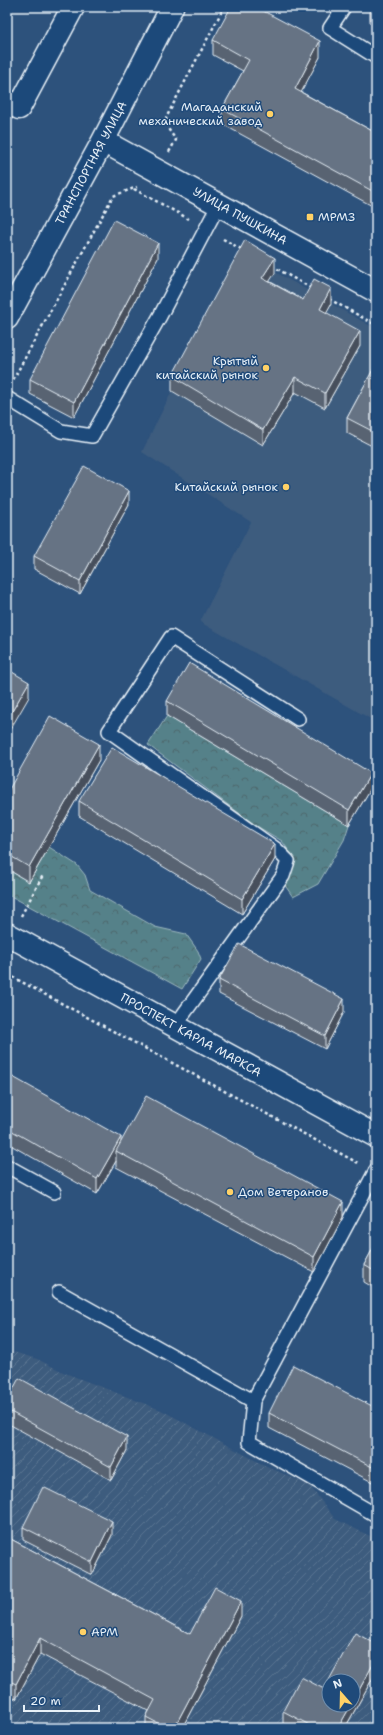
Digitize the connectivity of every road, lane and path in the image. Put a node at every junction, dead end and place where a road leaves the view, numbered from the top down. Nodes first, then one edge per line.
1 (74, 7) edge
2 (172, 7) edge
3 (224, 7) edge
4 (344, 7) edge
5 (376, 57) edge
6 (7, 102) edge
7 (103, 141) junction
8 (158, 171) junction
9 (134, 189) junction
10 (219, 204) junction
11 (206, 229) junction
12 (250, 254) edge
13 (269, 265) edge
14 (316, 291) edge
15 (376, 291) edge
16 (322, 295) edge
17 (7, 318) edge
18 (376, 325) edge
19 (11, 384) dead end
20 (7, 398) edge
21 (298, 719) dead end
22 (42, 875) dead end
23 (14, 926) edge
24 (7, 974) edge
25 (175, 1026) junction
26 (376, 1136) edge
27 (7, 1166) edge
28 (376, 1171) edge
29 (54, 1192) dead end
30 (59, 1292) dead end
31 (253, 1401) junction
32 (376, 1515) edge

1 - 6 street
2 - 7 street, ТРАНСПОРТНАЯ УЛИЦА
3 - 8 path
4 - 5 lane
7 - 8 street, УЛИЦА ПУШКИНА
7 - 17 street, ТРАНСПОРТНАЯ УЛИЦА
8 - 9 path
8 - 10 street, УЛИЦА ПУШКИНА
9 - 11 path
9 - 19 path
10 - 11 lane
10 - 15 street, УЛИЦА ПУШКИНА
11 - 12 path
11 - 20 lane
13 - 14 path
16 - 18 path
21 - 25 lane
22 - 23 path
23 - 25 street, ПРОСПЕКТ КАРЛА МАРКСА
24 - 28 path
25 - 26 street, ПРОСПЕКТ КАРЛА МАРКСА
27 - 29 lane
28 - 31 lane
30 - 31 lane
31 - 32 lane

